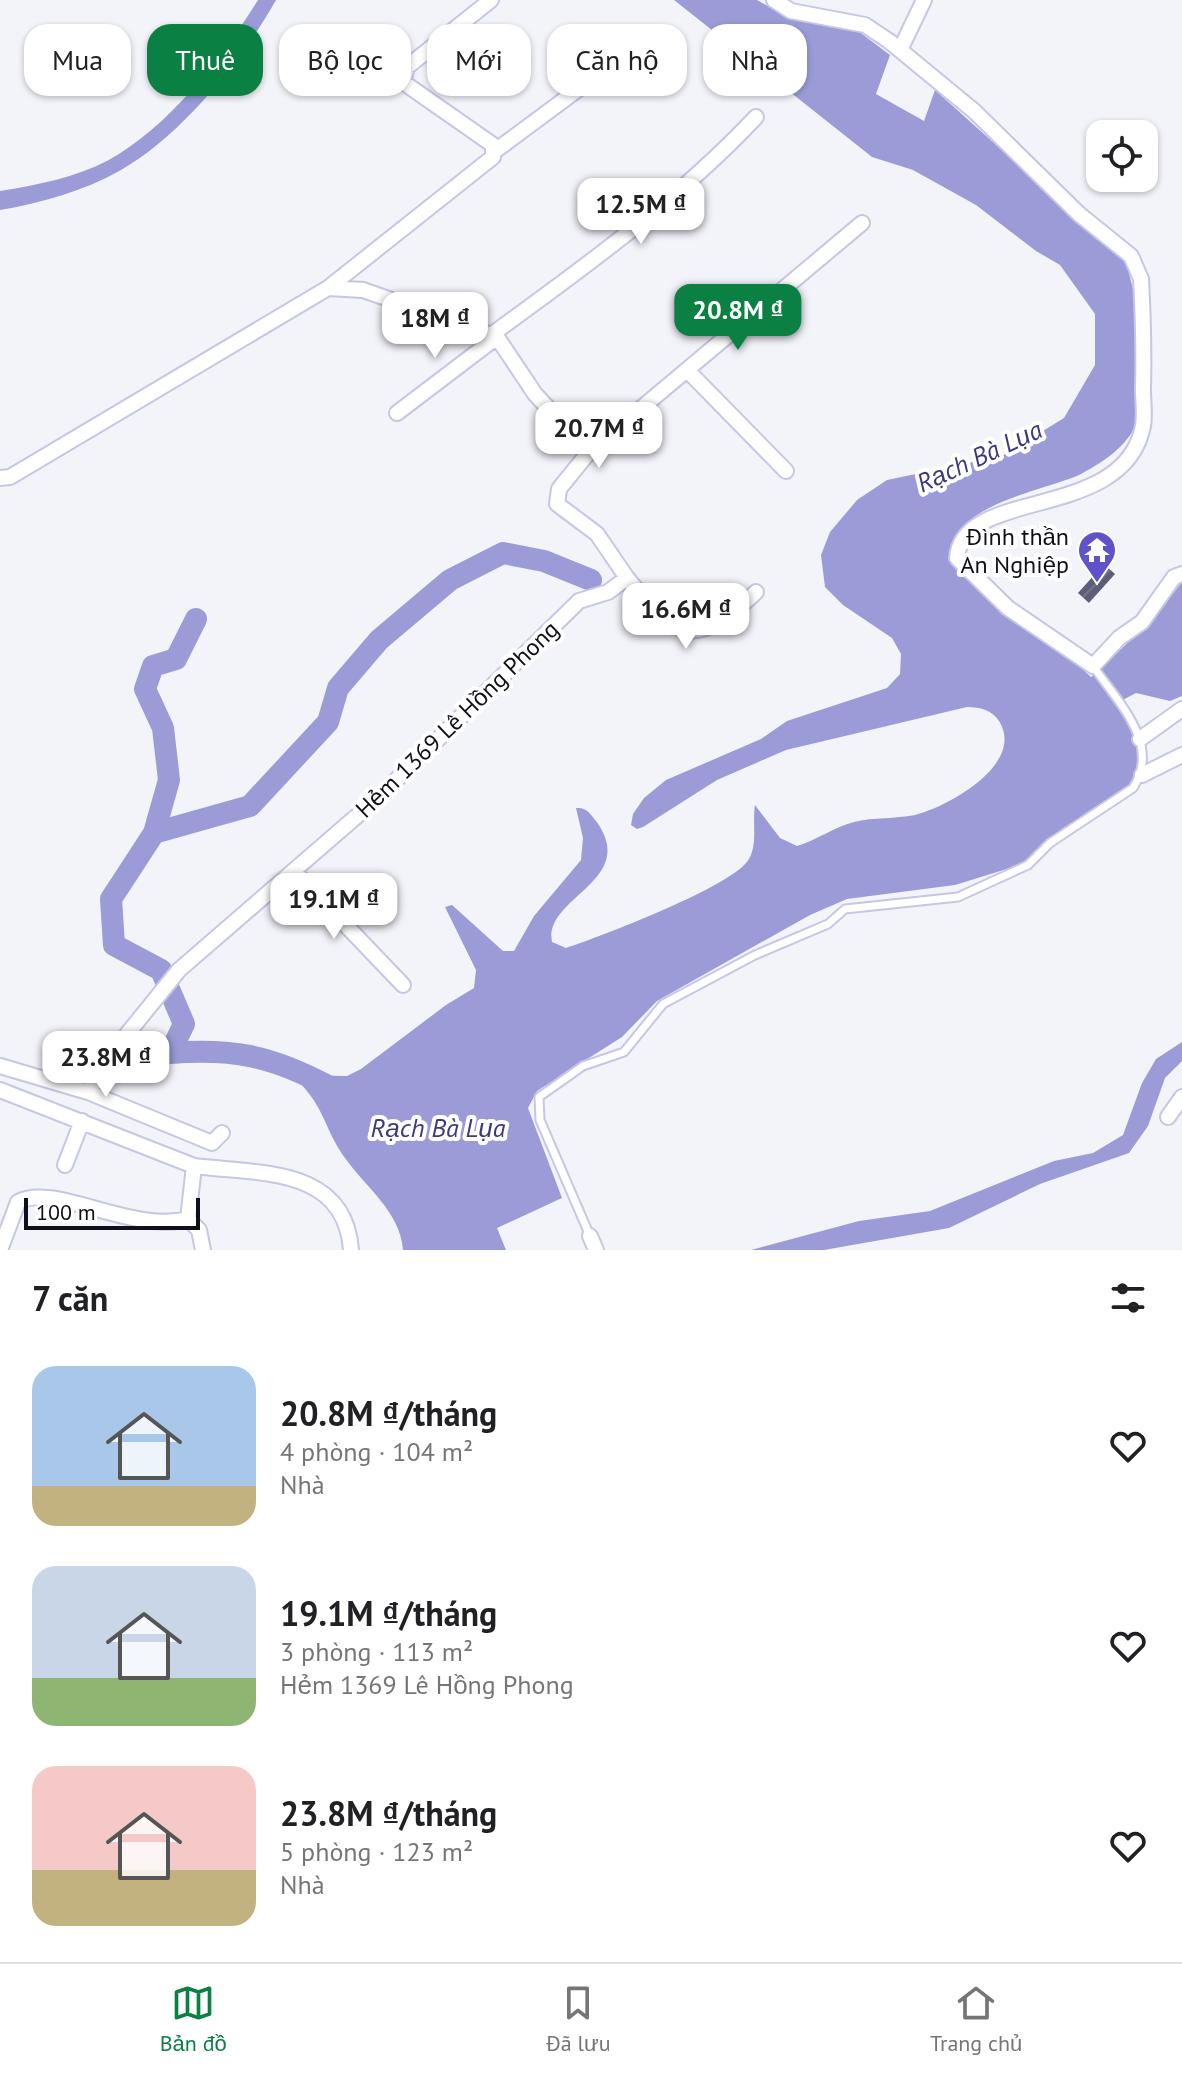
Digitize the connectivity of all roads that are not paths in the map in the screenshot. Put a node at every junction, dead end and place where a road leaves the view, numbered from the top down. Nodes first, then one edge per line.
1 (491, 0) edge
2 (774, 0) edge
3 (924, 0) edge
4 (900, 50) junction
5 (569, 96) edge
6 (756, 117) dead end
7 (495, 151) junction
8 (862, 223) dead end
9 (328, 288) junction
10 (494, 336) junction
11 (687, 370) junction
12 (397, 413) dead end
13 (589, 452) junction
14 (786, 471) dead end
15 (0, 478) edge
16 (1182, 574) edge
17 (627, 578) junction
18 (756, 592) dead end
19 (1094, 668) junction
20 (1182, 709) edge
21 (1140, 736) junction
22 (1182, 755) edge
23 (1142, 775) junction
24 (294, 871) junction
25 (403, 985) dead end
26 (0, 1066) edge
27 (0, 1090) edge
28 (88, 1092) junction
29 (1182, 1097) edge
30 (1168, 1117) dead end
31 (82, 1121) junction
32 (222, 1133) dead end
33 (65, 1165) dead end
34 (194, 1166) junction
35 (188, 1219) junction
36 (593, 1243) edge
37 (0, 1250) edge
38 (203, 1250) edge
39 (351, 1250) edge

1 - 7 street
2 - 4 street
3 - 4 street
4 - 19 street
5 - 7 street
6 - 10 street
7 - 9 street
8 - 11 street
9 - 10 street
9 - 15 street
10 - 12 street
10 - 13 street
11 - 13 street
11 - 14 street
13 - 17 street
16 - 19 street
17 - 18 street
17 - 24 street, Hẻm 1369 Lê Hồng Phong
19 - 21 lane
20 - 21 street
21 - 23 lane
22 - 23 street
23 - 36 lane
24 - 25 street
24 - 28 street, Hẻm 1369 Lê Hồng Phong
26 - 28 street
27 - 31 street
28 - 32 street
29 - 30 street
31 - 33 street
31 - 34 street
34 - 35 street
34 - 39 street
35 - 37 street
35 - 38 street

